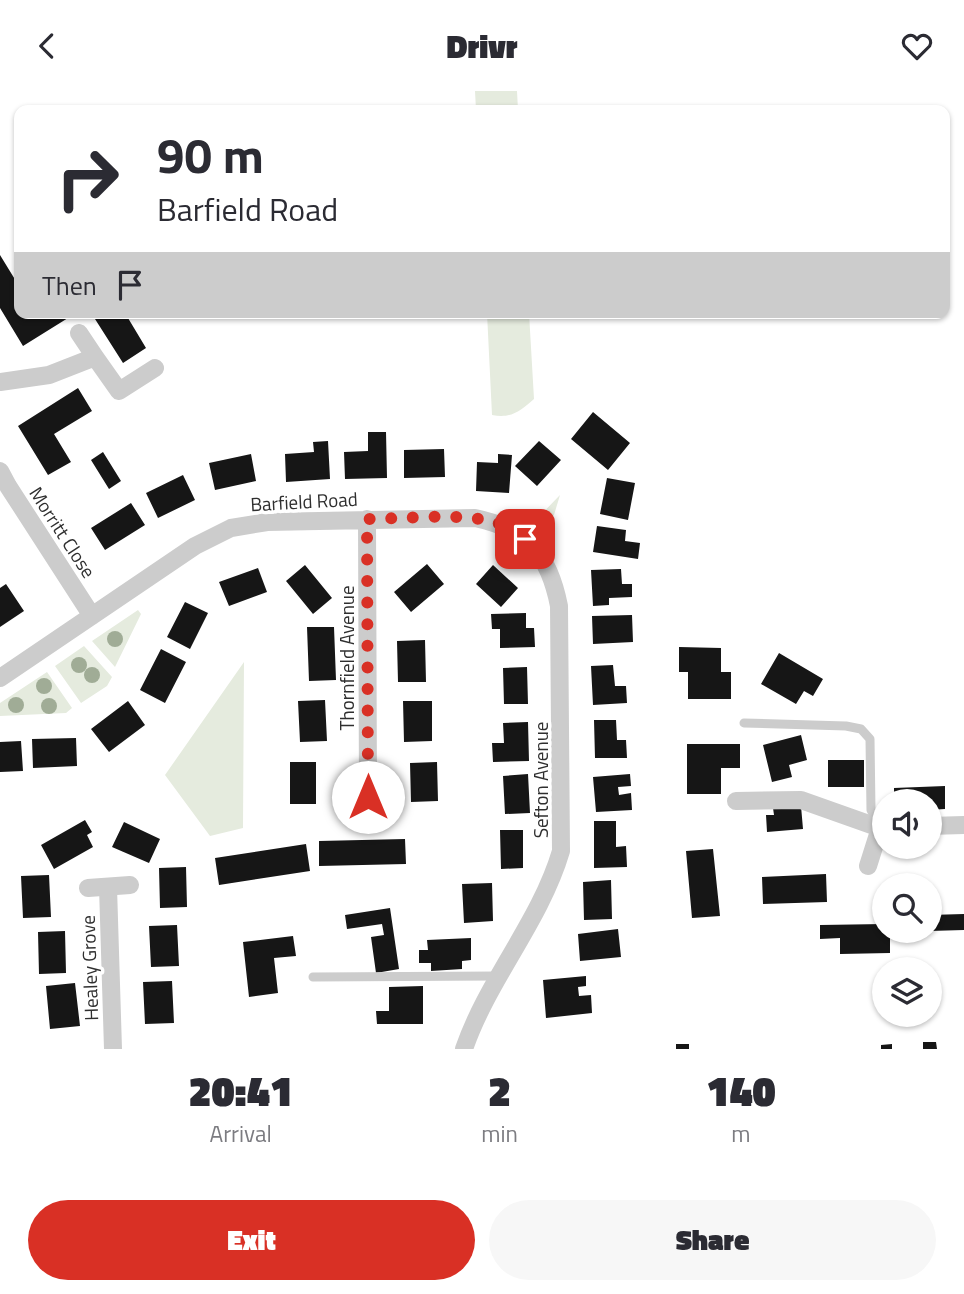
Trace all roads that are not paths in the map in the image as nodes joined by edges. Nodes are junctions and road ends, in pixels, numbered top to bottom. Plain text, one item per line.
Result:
1 (79, 333) dead end
2 (95, 357) junction
3 (155, 368) dead end
4 (0, 382) edge
5 (0, 471) edge
6 (367, 519) junction
7 (525, 539) joint
8 (92, 616) junction
9 (0, 678) edge
10 (744, 723) dead end
11 (348, 797) dead end
12 (368, 797) junction
13 (389, 797) dead end
14 (736, 801) dead end
15 (872, 810) edge
16 (872, 825) edge
17 (964, 825) edge
18 (942, 826) edge
19 (872, 855) edge
20 (868, 866) dead end
21 (130, 885) dead end
22 (108, 887) junction
23 (88, 888) dead end
24 (313, 977) dead end
25 (498, 977) junction
26 (113, 1049) edge
27 (464, 1049) edge

1 - 2 street
2 - 3 street
2 - 4 street
5 - 8 street, Morritt Close
6 - 7 street, Barfield Road
6 - 8 street, Barfield Road
6 - 12 street, Thornfield Avenue
7 - 25 street, Sefton Avenue
8 - 9 street, Barfield Road
10 - 15 lane
11 - 12 street
12 - 13 street
14 - 16 street
17 - 18 street
19 - 20 street
21 - 22 street, Healey Grove
22 - 23 street, Healey Grove
22 - 26 street, Healey Grove
24 - 25 lane
25 - 27 street, Sefton Avenue

